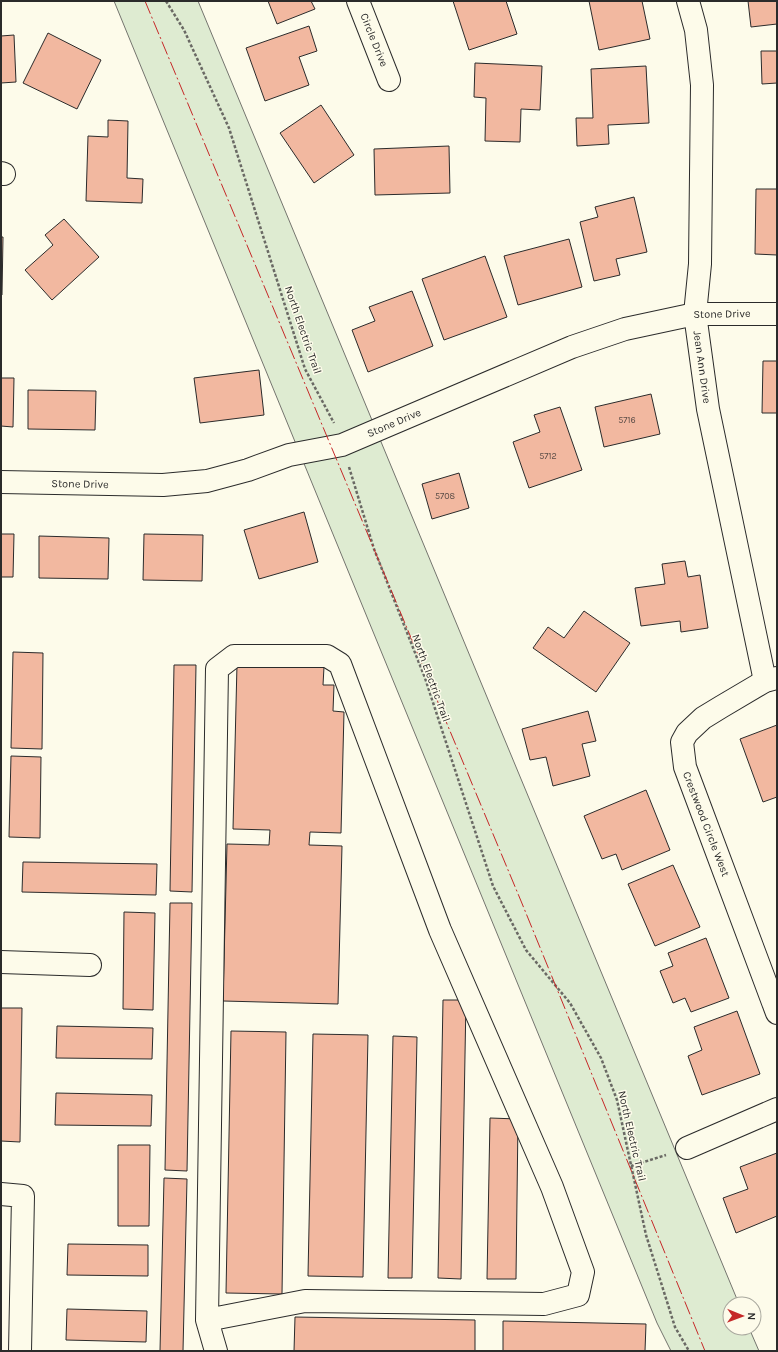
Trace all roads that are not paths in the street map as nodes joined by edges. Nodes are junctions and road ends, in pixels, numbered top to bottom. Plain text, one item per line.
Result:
1 (358, 1) edge
2 (688, 1) edge
3 (390, 80) dead end
4 (695, 314) junction
5 (777, 314) edge
6 (1, 482) edge
7 (771, 680) edge
8 (1, 962) edge
9 (90, 965) dead end
10 (777, 1013) edge
11 (777, 1109) edge
12 (687, 1148) road end
13 (1, 1194) edge
14 (207, 1320) junction
15 (20, 1351) edge
16 (216, 1351) edge

1 - 3 street, Circle Drive
2 - 4 street, Jean Ann Drive
4 - 5 street, Stone Drive
4 - 6 street, Stone Drive
4 - 7 street, Jean Ann Drive
7 - 10 street, Crestwood Circle West
8 - 9 street
11 - 12 street
13 - 15 street
14 - 14 street
14 - 16 street

